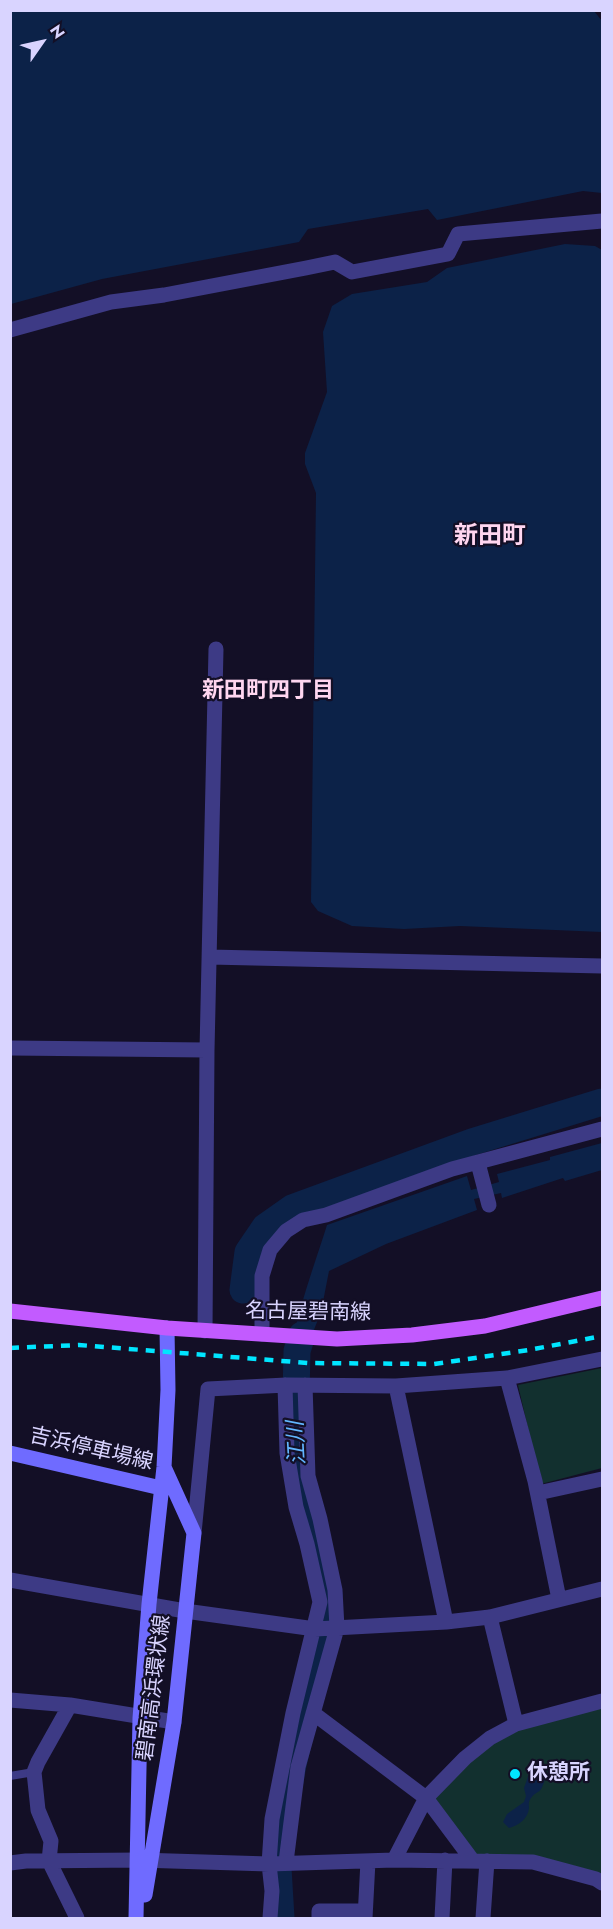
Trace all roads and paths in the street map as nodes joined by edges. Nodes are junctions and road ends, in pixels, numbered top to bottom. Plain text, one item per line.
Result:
1 (603, 221) edge
2 (10, 330) edge
3 (216, 649) dead end
4 (210, 957) junction
5 (603, 966) edge
6 (10, 1048) edge
7 (207, 1050) junction
8 (603, 1129) edge
9 (478, 1163) junction
10 (489, 1205) dead end
11 (603, 1298) edge
12 (10, 1311) edge
13 (167, 1328) junction
14 (205, 1331) junction
15 (263, 1334) junction
16 (603, 1359) edge
17 (507, 1378) junction
18 (285, 1385) junction
19 (304, 1385) junction
20 (396, 1386) junction
21 (10, 1453) edge
22 (164, 1467) junction
23 (603, 1479) edge
24 (161, 1488) junction
25 (538, 1493) junction
26 (194, 1533) junction
27 (10, 1580) edge
28 (603, 1589) edge
29 (559, 1599) junction
30 (149, 1604) junction
31 (185, 1611) junction
32 (490, 1617) junction
33 (446, 1622) junction
34 (314, 1628) junction
35 (336, 1628) junction
36 (10, 1700) edge
37 (603, 1701) edge
38 (70, 1705) junction
39 (313, 1713) junction
40 (140, 1718) junction
41 (174, 1722) junction
42 (516, 1724) junction
43 (34, 1773) junction
44 (10, 1776) edge
45 (426, 1798) junction
46 (394, 1860) junction
47 (445, 1860) junction
48 (49, 1861) junction
49 (145, 1861) junction
50 (368, 1861) junction
51 (480, 1861) junction
52 (10, 1863) edge
53 (278, 1863) junction
54 (603, 1883) edge
55 (365, 1915) edge
56 (77, 1918) edge
57 (136, 1918) edge
58 (141, 1918) edge
59 (270, 1918) edge
60 (319, 1918) edge
61 (442, 1918) edge
62 (483, 1918) edge

1 - 2 street
3 - 4 street
4 - 5 street
4 - 7 street
6 - 7 street
7 - 14 street
8 - 9 street
9 - 10 street
9 - 15 street
11 - 15 main road, 名古屋碧南線
12 - 13 main road, 名古屋碧南線
13 - 14 main road, 名古屋碧南線
13 - 22 main road, 碧南高浜環状線
14 - 15 main road, 名古屋碧南線
16 - 17 street
17 - 20 street
17 - 25 street
18 - 19 street
18 - 26 street
18 - 34 street
19 - 20 street
19 - 35 street
20 - 33 street
21 - 24 main road, 吉浜停車場線
22 - 24 main road, 碧南高浜環状線
22 - 26 main road, 碧南高浜環状線
23 - 25 street
24 - 30 main road, 碧南高浜環状線
25 - 29 street
26 - 31 main road, 碧南高浜環状線
27 - 30 street
28 - 29 street
29 - 32 street
30 - 31 street
30 - 40 main road, 碧南高浜環状線
31 - 34 street
31 - 41 main road, 碧南高浜環状線
32 - 33 street
32 - 42 street
33 - 35 street
34 - 35 street
34 - 53 street
35 - 39 street
36 - 38 street
37 - 42 street
38 - 40 street
38 - 43 street
39 - 45 street
39 - 53 street
40 - 41 street
40 - 49 main road, 碧南高浜環状線
41 - 49 main road, 碧南高浜環状線
42 - 45 street
43 - 44 lane
43 - 48 street
45 - 46 street
45 - 51 street
46 - 47 street
46 - 50 street
47 - 51 street
47 - 61 street
48 - 49 street
48 - 52 street
48 - 56 street
49 - 53 street
49 - 57 main road, 碧南高浜環状線
49 - 58 main road, 碧南高浜環状線
50 - 53 street
50 - 55 street
51 - 54 street
51 - 62 street
53 - 59 street
55 - 60 street

